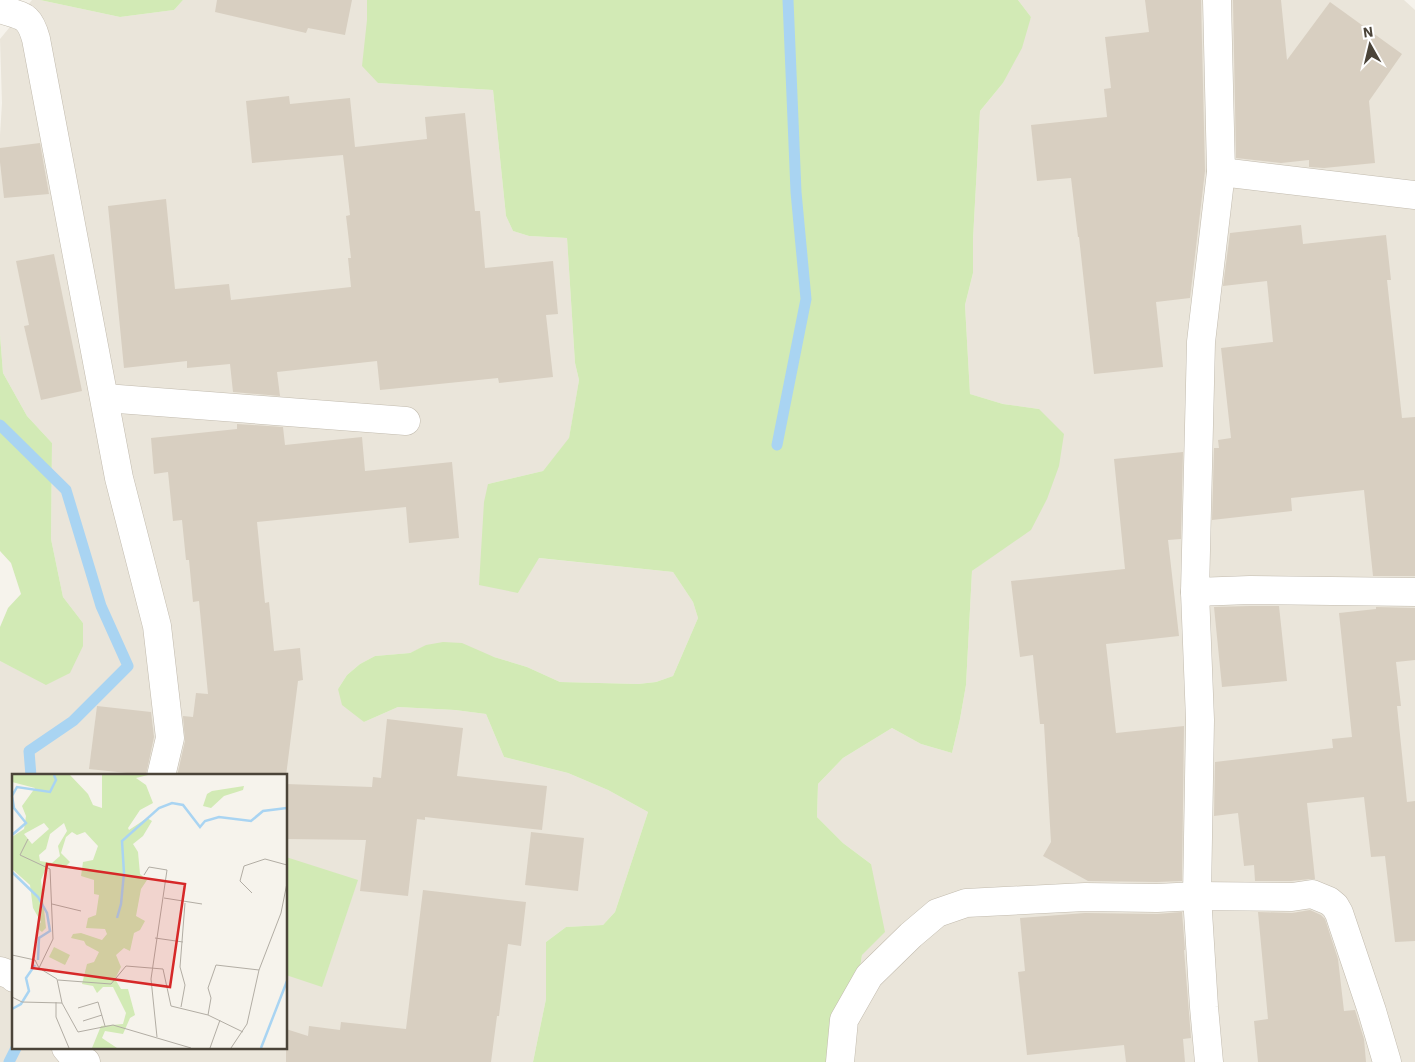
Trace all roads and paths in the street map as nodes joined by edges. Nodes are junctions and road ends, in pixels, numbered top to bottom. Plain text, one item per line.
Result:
1 (1217, 0) edge
2 (0, 9) edge
3 (1221, 172) junction
4 (1415, 195) edge
5 (105, 398) junction
6 (406, 421) dead end
7 (1195, 592) junction
8 (1415, 592) edge
9 (161, 774) edge
10 (1197, 896) junction
11 (840, 1062) edge
12 (1209, 1062) edge
13 (1387, 1062) edge

1 - 3 street
2 - 5 street
3 - 4 street
3 - 7 street
5 - 6 street
5 - 9 street
7 - 8 street
7 - 10 street
10 - 11 street
10 - 12 street
10 - 13 street

